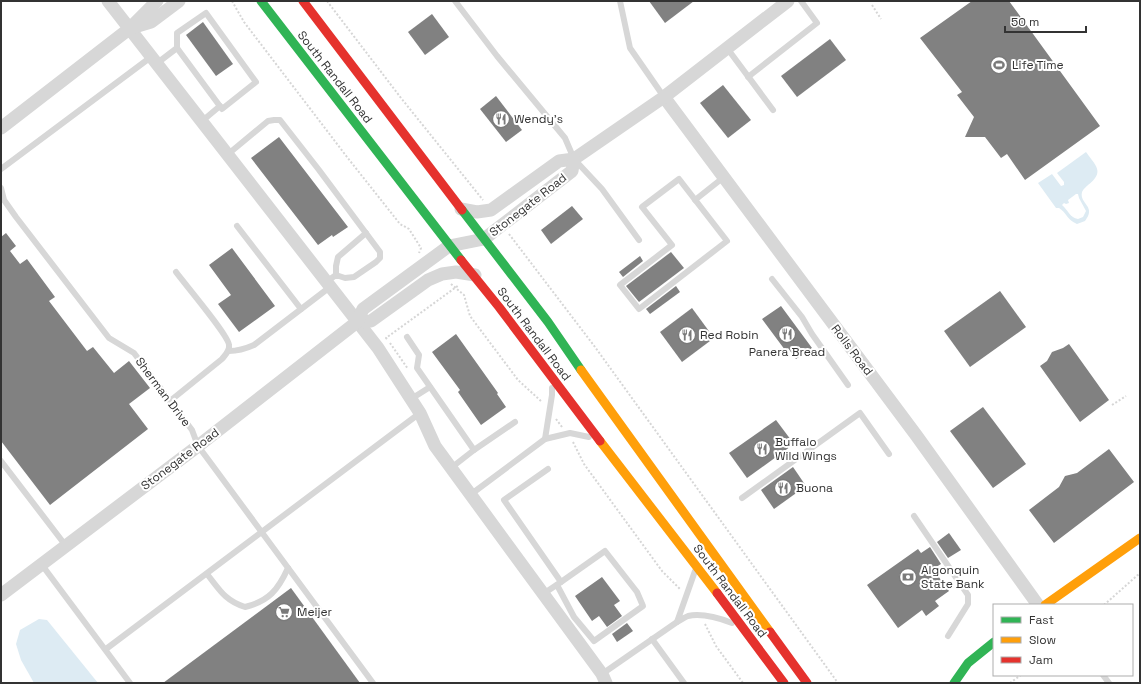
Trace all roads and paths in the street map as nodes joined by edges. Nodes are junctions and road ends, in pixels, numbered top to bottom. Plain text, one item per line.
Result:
1 (156, 1) edge
2 (179, 1) edge
3 (232, 1) edge
4 (261, 1) edge
5 (304, 1) edge
6 (327, 1) edge
7 (455, 1) edge
8 (620, 1) edge
9 (788, 1) edge
10 (801, 1) edge
11 (110, 2) edge
12 (872, 5) dead end
13 (881, 19) dead end
14 (129, 29) junction
15 (177, 48) junction
16 (727, 48) junction
17 (153, 60) junction
18 (748, 77) junction
19 (664, 97) junction
20 (220, 106) junction
21 (773, 110) dead end
22 (201, 122) junction
23 (1, 128) edge
24 (227, 155) junction
25 (574, 159) junction
26 (1, 169) edge
27 (724, 177) junction
28 (1, 188) edge
29 (695, 200) junction
30 (485, 202) dead end
31 (461, 208) junction
32 (237, 226) dead end
33 (366, 233) junction
34 (484, 239) junction
35 (639, 240) dead end
36 (449, 246) junction
37 (519, 247) dead end
38 (418, 255) dead end
39 (176, 272) dead end
40 (474, 275) junction
41 (772, 280) dead end
42 (331, 281) junction
43 (454, 288) dead end
44 (301, 309) junction
45 (357, 322) junction
46 (407, 337) dead end
47 (229, 351) junction
48 (551, 377) junction
49 (848, 385) dead end
50 (430, 387) junction
51 (1126, 396) dead end
52 (411, 399) junction
53 (170, 401) junction
54 (1112, 406) dead end
55 (548, 407) dead end
56 (420, 413) junction
57 (515, 422) dead end
58 (545, 439) junction
59 (599, 440) junction
60 (575, 444) dead end
61 (198, 446) junction
62 (474, 450) junction
63 (889, 454) dead end
64 (1, 461) edge
65 (451, 468) junction
66 (548, 469) dead end
67 (470, 495) junction
68 (742, 498) dead end
69 (914, 516) dead end
70 (261, 533) junction
71 (1140, 538) edge
72 (66, 546) junction
73 (42, 565) junction
74 (696, 566) junction
75 (288, 568) junction
76 (1140, 573) edge
77 (207, 574) junction
78 (559, 583) junction
79 (681, 590) dead end
80 (544, 594) junction
81 (1, 595) edge
82 (1037, 604) edge
83 (1046, 604) edge
84 (1105, 604) edge
85 (677, 622) junction
86 (742, 626) junction
87 (707, 627) dead end
88 (948, 636) dead end
89 (652, 639) junction
90 (993, 643) edge
91 (106, 649) junction
92 (1019, 676) edge
93 (604, 679) edge
94 (130, 683) edge
95 (373, 683) edge
96 (684, 683) edge
97 (743, 683) edge
98 (784, 683) edge
99 (807, 683) edge
100 (838, 683) edge
101 (954, 683) edge
102 (1010, 683) edge

1 - 14 street
2 - 14 street
3 - 38 path
4 - 36 main road, South Randall Road
5 - 31 main road, South Randall Road
6 - 30 path
7 - 25 lane
8 - 19 lane
9 - 16 street, Stonegate Road
10 - 18 lane
11 - 14 street
12 - 13 path
14 - 17 street
14 - 23 street
15 - 17 lane
15 - 20 lane
15 - 20 lane
16 - 18 lane
16 - 19 street, Stonegate Road
17 - 22 street
17 - 26 lane
18 - 21 lane
19 - 25 street, Stonegate Road
19 - 27 street, Rolls Road
20 - 22 lane
22 - 24 street
24 - 33 lane
24 - 42 street
25 - 31 street, Stonegate Road
25 - 34 street, Stonegate Road
25 - 35 lane
27 - 29 lane
27 - 82 street, Rolls Road
28 - 53 lane, Sherman Drive
29 - 29 lane
31 - 34 main road, South Randall Road
32 - 44 lane
33 - 42 lane
33 - 42 lane
34 - 36 street, Stonegate Road
34 - 99 main road, South Randall Road
36 - 40 main road, South Randall Road
36 - 45 street, Stonegate Road
37 - 100 path
39 - 47 lane
40 - 45 street, Stonegate Road
40 - 48 main road, South Randall Road
41 - 49 lane
42 - 44 lane
42 - 45 street
43 - 55 path
44 - 47 lane
45 - 52 street
45 - 61 street, Stonegate Road
46 - 50 lane
47 - 53 lane
48 - 58 lane
48 - 59 main road, South Randall Road
50 - 52 lane
50 - 62 lane
51 - 54 path
52 - 56 street
53 - 61 lane, Sherman Drive
56 - 65 street
56 - 70 lane
57 - 62 lane
58 - 59 lane
58 - 67 lane
59 - 74 main road, South Randall Road
60 - 79 path
61 - 70 lane, Sherman Drive
61 - 72 street, Stonegate Road
62 - 65 lane
63 - 68 lane
64 - 72 lane
65 - 67 street
66 - 78 lane
67 - 80 street
69 - 88 lane
70 - 75 lane, Sherman Drive
70 - 77 lane
71 - 83 main road
72 - 73 street, Stonegate Road
73 - 81 street, Stonegate Road
73 - 91 lane
74 - 85 lane
74 - 86 main road, South Randall Road
75 - 77 lane
75 - 95 lane, Sherman Drive
76 - 84 path
77 - 91 lane
78 - 78 lane
78 - 80 lane
80 - 93 street
85 - 86 lane
85 - 89 lane
86 - 98 main road, South Randall Road
87 - 97 path
89 - 93 lane
89 - 96 lane
90 - 101 main road
91 - 94 lane
92 - 102 path

